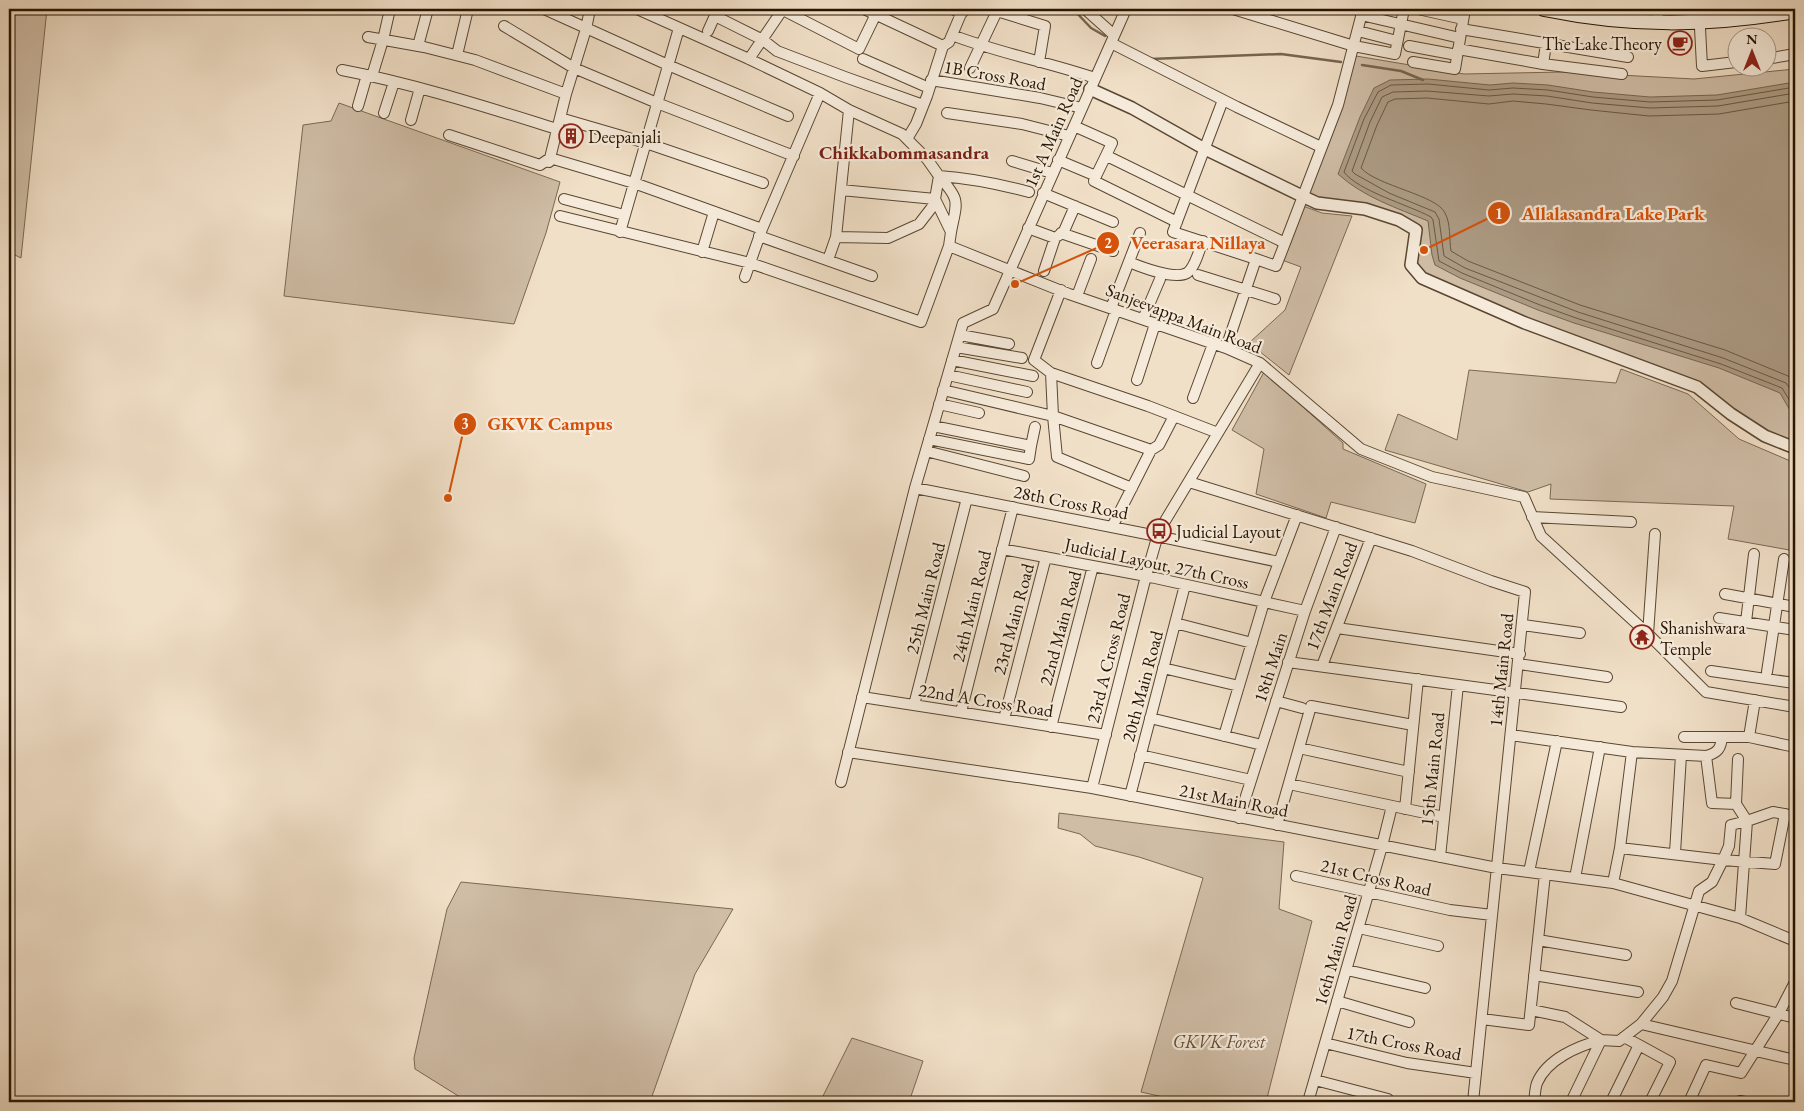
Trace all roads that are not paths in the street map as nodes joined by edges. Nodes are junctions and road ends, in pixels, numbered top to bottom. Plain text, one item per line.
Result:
1 (390, 9) edge
2 (428, 9) edge
3 (468, 9) edge
4 (544, 9) edge
5 (590, 9) edge
6 (636, 9) edge
7 (782, 9) edge
8 (864, 9) edge
9 (1086, 9) edge
10 (1126, 9) edge
11 (1233, 9) edge
12 (1404, 9) edge
13 (1418, 9) edge
14 (1544, 9) edge
15 (1658, 9) edge
16 (1699, 9) edge
17 (959, 10) edge
18 (998, 10) edge
19 (1795, 11) edge
20 (717, 12) edge
21 (1362, 12) edge
22 (876, 14) junction
23 (1600, 14) edge
24 (1639, 16) edge
25 (1657, 23) junction
26 (1700, 23) junction
27 (1401, 24) junction
28 (1462, 24) edge
29 (504, 26) dead end
30 (679, 28) junction
31 (586, 29) junction
32 (1358, 31) junction
33 (708, 32) dead end
34 (952, 35) junction
35 (368, 38) dead end
36 (1112, 39) junction
37 (384, 40) junction
38 (763, 40) junction
39 (1397, 41) junction
40 (981, 44) junction
41 (1546, 44) junction
42 (418, 46) junction
43 (944, 46) junction
44 (1354, 46) junction
45 (1409, 46) dead end
46 (1458, 52) junction
47 (1795, 54) edge
48 (457, 55) junction
49 (1628, 57) dead end
50 (1776, 57) edge
51 (749, 59) junction
52 (863, 59) dead end
53 (1039, 62) junction
54 (1413, 62) dead end
55 (1726, 63) edge
56 (1543, 64) junction
57 (668, 65) junction
58 (574, 68) junction
59 (970, 68) dead end
60 (342, 70) dead end
61 (1622, 74) dead end
62 (370, 76) junction
63 (1095, 78) junction
64 (394, 82) junction
65 (930, 84) junction
66 (420, 88) junction
67 (1090, 89) junction
68 (820, 93) junction
69 (566, 94) junction
70 (1223, 100) junction
71 (657, 103) junction
72 (923, 105) junction
73 (358, 106) dead end
74 (1082, 108) junction
75 (849, 110) junction
76 (384, 113) dead end
77 (947, 113) dead end
78 (788, 116) dead end
79 (560, 118) junction
80 (411, 120) dead end
81 (1074, 126) junction
82 (557, 129) junction
83 (448, 135) dead end
84 (1069, 136) junction
85 (907, 139) junction
86 (646, 143) junction
87 (1320, 147) junction
88 (1204, 148) junction
89 (794, 156) junction
90 (1107, 156) junction
91 (1058, 160) junction
92 (1012, 161) dead end
93 (549, 163) junction
94 (1052, 173) junction
95 (939, 176) junction
96 (1096, 176) junction
97 (634, 183) junction
98 (763, 183) dead end
99 (842, 190) junction
100 (1029, 192) dead end
101 (1043, 193) junction
102 (1186, 195) junction
103 (1302, 196) junction
104 (564, 199) dead end
105 (935, 201) junction
106 (1075, 206) junction
107 (714, 212) junction
108 (624, 215) junction
109 (560, 216) dead end
110 (1114, 222) dead end
111 (1177, 222) junction
112 (1028, 228) junction
113 (620, 232) junction
114 (951, 232) junction
115 (760, 233) junction
116 (1140, 233) dead end
117 (1058, 236) junction
118 (836, 237) junction
119 (1203, 241) junction
120 (1284, 243) junction
121 (949, 246) junction
122 (1113, 251) dead end
123 (702, 252) junction
124 (1091, 259) dead end
125 (1256, 259) junction
126 (828, 260) junction
127 (1129, 262) junction
128 (750, 263) junction
129 (1010, 269) junction
130 (1044, 271) dead end
131 (1198, 274) dead end
132 (872, 276) dead end
133 (745, 277) dead end
134 (1160, 279) dead end
135 (1061, 290) junction
136 (1246, 291) junction
137 (1077, 296) junction
138 (1275, 299) dead end
139 (1113, 309) junction
140 (1143, 319) junction
141 (1155, 324) junction
142 (960, 335) junction
143 (1008, 344) dead end
144 (1213, 344) junction
145 (956, 347) junction
146 (1226, 348) junction
147 (1022, 358) dead end
148 (952, 360) junction
149 (1097, 363) dead end
150 (1260, 363) junction
151 (1052, 373) junction
152 (948, 375) junction
153 (1033, 376) dead end
154 (1137, 380) dead end
155 (944, 390) junction
156 (1027, 392) dead end
157 (1193, 398) dead end
158 (939, 404) junction
159 (979, 413) dead end
160 (1053, 416) junction
161 (1174, 416) junction
162 (933, 426) junction
163 (1035, 427) dead end
164 (1218, 433) junction
165 (929, 439) junction
166 (1031, 446) junction
167 (1795, 448) edge
168 (1151, 450) junction
169 (926, 451) junction
170 (1024, 476) dead end
171 (1189, 482) junction
172 (915, 488) junction
173 (1132, 488) junction
174 (967, 498) junction
175 (1013, 507) junction
176 (1297, 515) junction
177 (1532, 517) junction
178 (1631, 522) dead end
179 (1112, 527) junction
180 (1336, 527) junction
181 (1655, 534) dead end
182 (1157, 536) junction
183 (1371, 538) junction
184 (1002, 548) junction
185 (1754, 554) dead end
186 (1046, 557) junction
187 (1784, 559) dead end
188 (1278, 562) junction
189 (1093, 566) junction
190 (1146, 576) junction
191 (1185, 584) junction
192 (1725, 594) dead end
193 (1749, 599) junction
194 (1264, 602) junction
195 (1776, 604) junction
196 (1795, 607) edge
197 (1305, 611) junction
198 (1719, 618) dead end
199 (1746, 622) junction
200 (1175, 623) junction
201 (1523, 624) junction
202 (1772, 626) junction
203 (1337, 628) junction
204 (1795, 630) edge
205 (1580, 633) dead end
206 (1648, 634) junction
207 (1252, 643) junction
208 (1519, 659) junction
209 (1288, 662) junction
210 (1322, 666) junction
211 (1163, 668) junction
212 (1711, 671) dead end
213 (1767, 672) dead end
214 (1607, 677) dead end
215 (1418, 679) junction
216 (1795, 679) edge
217 (1458, 684) junction
218 (1239, 686) junction
219 (1516, 692) junction
220 (862, 697) junction
221 (1755, 700) junction
222 (1276, 701) junction
223 (914, 705) junction
224 (1307, 707) junction
225 (1621, 707) dead end
226 (1795, 707) edge
227 (962, 712) junction
228 (1150, 718) junction
229 (1004, 719) junction
230 (1413, 725) junction
231 (1051, 726) junction
232 (1106, 735) junction
233 (1511, 735) junction
234 (1224, 736) junction
235 (1684, 737) dead end
236 (1722, 737) junction
237 (1749, 737) junction
238 (1557, 741) junction
239 (1262, 745) junction
240 (1600, 747) junction
241 (1795, 747) edge
242 (1299, 748) junction
243 (848, 752) junction
244 (1632, 752) junction
245 (1140, 755) junction
246 (1681, 755) junction
247 (1706, 756) junction
248 (1738, 759) dead end
249 (1409, 772) junction
250 (1251, 780) junction
251 (841, 782) dead end
252 (1289, 784) junction
253 (1092, 788) junction
254 (1130, 796) junction
255 (1736, 804) junction
256 (1392, 806) junction
257 (1405, 809) junction
258 (1790, 815) edge
259 (1444, 817) junction
260 (1239, 818) junction
261 (1747, 820) junction
262 (1277, 825) junction
263 (1382, 846) junction
264 (1620, 848) junction
265 (1674, 853) junction
266 (1440, 857) junction
267 (1723, 860) junction
268 (1745, 861) junction
269 (1497, 868) junction
270 (1529, 872) junction
271 (1545, 874) junction
272 (1296, 876) dead end
273 (1575, 878) junction
274 (1613, 883) junction
275 (1369, 892) junction
276 (1694, 905) junction
277 (1492, 916) junction
278 (1740, 918) junction
279 (1359, 928) junction
280 (1538, 940) junction
281 (1795, 941) edge
282 (1438, 946) dead end
283 (1626, 955) dead end
284 (1346, 970) junction
285 (1534, 974) junction
286 (1795, 982) edge
287 (1425, 988) dead end
288 (1638, 992) dead end
289 (1337, 1001) junction
290 (1736, 1003) dead end
291 (1531, 1010) junction
292 (1779, 1013) junction
293 (1795, 1018) edge
294 (1482, 1019) junction
295 (1409, 1022) dead end
296 (1641, 1024) junction
297 (1624, 1037) junction
298 (1601, 1040) junction
299 (1325, 1043) junction
300 (1640, 1045) junction
301 (1754, 1051) junction
302 (1795, 1060) edge
303 (1476, 1073) junction
304 (1315, 1080) junction
305 (1388, 1099) dead end
306 (1308, 1102) edge
307 (1473, 1102) edge
308 (1534, 1102) edge
309 (1571, 1102) edge
310 (1611, 1102) edge
311 (1650, 1102) edge
312 (1689, 1102) edge

1 - 37 street
2 - 42 street
3 - 48 street
4 - 31 street
5 - 31 street
6 - 30 street
7 - 22 street
7 - 38 street
8 - 22 street
9 - 36 street
10 - 36 street, 1st A Main Road
11 - 44 street
12 - 27 street
13 - 28 street
14 - 23 main road
15 - 25 street
16 - 26 street
17 - 34 street
18 - 40 street
18 - 53 street
19 - 26 main road
20 - 33 street
20 - 38 street
21 - 27 street
21 - 32 street
22 - 43 street
23 - 24 main road
24 - 25 main road
25 - 26 main road
26 - 55 street
27 - 28 street
27 - 39 street
28 - 41 street
28 - 46 street
29 - 58 street
30 - 51 street
30 - 57 street
31 - 57 street
31 - 58 street
32 - 39 street
32 - 44 street
34 - 40 street
34 - 43 street
35 - 37 street
36 - 63 street, 1st A Main Road
36 - 70 street
37 - 42 street
37 - 62 street
38 - 51 street
38 - 72 street
39 - 44 street
40 - 53 street
40 - 59 street
41 - 49 street
41 - 56 street
42 - 48 street
43 - 65 street
44 - 87 street
45 - 46 street
46 - 54 street
46 - 56 street
47 - 50 street
48 - 69 street
51 - 68 street
52 - 65 street, 1B Cross Road
53 - 63 street
56 - 61 street
57 - 71 street
57 - 78 street
58 - 69 street
58 - 71 street
60 - 62 street
62 - 64 street
62 - 73 street
63 - 67 street, 1st A Main Road
64 - 66 street
64 - 76 street
65 - 72 street
65 - 74 street, 1B Cross Road
66 - 80 street
66 - 82 street
67 - 74 street, 1st A Main Road
67 - 88 street
68 - 75 street
68 - 89 street
69 - 79 street
70 - 87 street
70 - 88 street
71 - 86 street
71 - 89 street
72 - 85 street
74 - 81 street, 1st A Main Road
75 - 85 street
75 - 99 street
77 - 84 street
79 - 82 street
79 - 86 street
81 - 84 street, 1st A Main Road
81 - 90 street
82 - 93 street
83 - 93 street
84 - 91 street, 1st A Main Road
85 - 95 street
86 - 97 street
86 - 98 street
87 - 103 street
88 - 102 street
88 - 103 street
89 - 115 street
90 - 96 street
90 - 102 street
91 - 94 street, 1st A Main Road
91 - 96 street
92 - 94 street
93 - 97 street
94 - 101 street, 1st A Main Road
95 - 100 street
95 - 105 street
95 - 114 street
96 - 111 street
97 - 107 street
97 - 108 street
99 - 105 street
99 - 118 street
101 - 106 street
101 - 112 street, 1st A Main Road
102 - 111 street
102 - 120 street
103 - 120 street
103 - 167 street
104 - 108 street
105 - 114 street
105 - 118 street
106 - 110 street
106 - 117 street
107 - 115 street
107 - 123 street
108 - 113 street
109 - 113 street
111 - 119 street
112 - 117 street
112 - 129 street, 1st A Main Road
113 - 123 street
114 - 121 street
115 - 126 street
115 - 128 street
116 - 127 street
117 - 122 street
117 - 130 street
118 - 126 street
119 - 125 street
119 - 127 street
120 - 125 street
121 - 128 street
121 - 129 street, Sanjeevappa Main Road
123 - 128 street
124 - 137 street
125 - 136 street
126 - 132 street
127 - 139 street
128 - 133 street
129 - 135 street, Sanjeevappa Main Road
129 - 142 street, 1st A Main Road
131 - 136 street
134 - 140 street
135 - 137 street, Sanjeevappa Main Road
135 - 151 street
136 - 138 street
136 - 146 street
137 - 139 street, Sanjeevappa Main Road
139 - 140 street, Sanjeevappa Main Road
139 - 149 street
140 - 141 street, Sanjeevappa Main Road
141 - 144 street, Sanjeevappa Main Road
141 - 154 street
142 - 143 street
142 - 145 street
144 - 146 street, Sanjeevappa Main Road
144 - 157 street
145 - 147 street
145 - 148 street
146 - 150 street, Sanjeevappa Main Road
148 - 152 street
148 - 153 street
150 - 164 street, 23rd A Cross Road
150 - 177 street, Sanjeevappa Main Road
151 - 160 street
151 - 161 street
152 - 155 street
152 - 156 street
155 - 158 street
155 - 160 street
158 - 159 street
158 - 162 street
160 - 168 street
160 - 173 street
161 - 164 street
161 - 168 street
162 - 165 street
162 - 166 street
163 - 166 street
164 - 171 street, 23rd A Cross Road
165 - 166 street
165 - 169 street
168 - 173 street
169 - 170 street
169 - 172 street
171 - 176 street, 14th Main Road
171 - 182 street, 23rd A Cross Road
172 - 174 street, 28th Cross Road
172 - 220 street
173 - 179 street
174 - 175 street, 28th Cross Road
174 - 223 street, 25th Main Road
175 - 179 street, 28th Cross Road
175 - 184 street, 24th Main Road
176 - 180 street, 14th Main Road
176 - 188 street
177 - 178 street
177 - 206 street, Sanjeevappa Main Road
179 - 182 street, 28th Cross Road
180 - 183 street, 14th Main Road
180 - 197 street, 18th Main
181 - 206 street
182 - 188 street, 28th Cross Road
182 - 190 street, 23rd A Cross Road
183 - 201 street, 14th Main Road
183 - 203 street, 17th Main Road
184 - 186 street, Judicial Layout, 27th Cross
184 - 227 street, 24th Main Road
185 - 193 street
186 - 189 street, Judicial Layout, 27th Cross
186 - 229 street, 23rd Main Road
187 - 195 street
188 - 194 street
189 - 190 street, Judicial Layout, 27th Cross
189 - 231 street, 22nd Main Road
190 - 191 street, Judicial Layout, 27th Cross
190 - 232 street, 23rd A Cross Road
191 - 194 street, Judicial Layout, 27th Cross
191 - 200 street, 20th Main Road
192 - 193 street
193 - 195 street
193 - 199 street
194 - 197 street, Judicial Layout, 27th Cross
194 - 207 street
195 - 196 street
195 - 202 street
197 - 209 street, 18th Main
198 - 199 street
199 - 202 street
200 - 207 street
200 - 211 street, 20th Main Road
201 - 205 street
201 - 208 street, 14th Main Road
202 - 204 street
202 - 213 street
203 - 208 street
203 - 210 street, 17th Main Road
206 - 221 street, Sanjeevappa Main Road
207 - 218 street
208 - 214 street
208 - 219 street, 14th Main Road
209 - 210 street
209 - 222 street, 18th Main
210 - 215 street
211 - 218 street
211 - 228 street, 20th Main Road
212 - 216 street
215 - 217 street
215 - 230 street
217 - 219 street
217 - 259 street, 15th Main Road
218 - 234 street
219 - 225 street
219 - 233 street, 14th Main Road
220 - 223 street, 22nd A Cross Road
220 - 243 street
221 - 226 street, Sanjeevappa Main Road
221 - 237 street
222 - 224 street
222 - 239 street, 18th Main
223 - 227 street, 22nd A Cross Road
224 - 230 street
224 - 242 street
227 - 229 street, 22nd A Cross Road
228 - 234 street
228 - 245 street, 20th Main Road
229 - 231 street, 22nd A Cross Road
230 - 249 street
231 - 232 street, 22nd A Cross Road
232 - 253 street, 23rd A Cross Road
233 - 238 street
233 - 269 street, 14th Main Road
234 - 239 street
235 - 236 street
236 - 237 street
236 - 247 street
237 - 241 street
238 - 240 street
238 - 270 street
239 - 250 street, 18th Main
240 - 244 street
240 - 273 street
242 - 249 street
242 - 252 street
243 - 251 street
243 - 253 street, 21st Main Road
244 - 246 street
244 - 264 street
245 - 250 street
245 - 254 street, 20th Main Road
246 - 247 street
246 - 265 street
247 - 255 street
248 - 255 street
249 - 257 street
250 - 260 street, 18th Main
252 - 256 street
252 - 262 street
253 - 254 street, 21st Main Road
254 - 260 street, 21st Main Road
255 - 261 street
256 - 257 street
256 - 263 street, 16th Main Road
257 - 259 street
258 - 261 street
258 - 268 street
259 - 266 street, 15th Main Road
260 - 262 street, 21st Main Road
261 - 267 street
261 - 268 street
262 - 263 street, 21st Main Road
263 - 266 street, 21st Main Road
263 - 275 street, 16th Main Road
264 - 265 street
264 - 274 street
265 - 267 street
266 - 269 street, 21st Main Road
267 - 268 street
267 - 276 street
268 - 278 street
269 - 270 street, 21st Main Road
269 - 277 street, 14th Main Road
270 - 271 street, 21st Main Road
271 - 273 street, 21st Main Road
271 - 280 street
272 - 275 street, 21st Cross Road
273 - 274 street, 21st Main Road
274 - 276 street, 21st Main Road
275 - 277 street, 21st Cross Road
275 - 279 street, 16th Main Road
276 - 278 street, 21st Main Road
276 - 296 street
277 - 294 street, 14th Main Road
278 - 281 street, 21st Main Road
279 - 282 street
279 - 284 street, 16th Main Road
280 - 283 street
280 - 285 street
284 - 287 street
284 - 289 street, 16th Main Road
285 - 288 street
285 - 291 street
286 - 292 street
289 - 295 street
289 - 299 street, 16th Main Road
290 - 292 street
291 - 294 street
291 - 298 street
292 - 293 street
292 - 301 street
294 - 303 street, 14th Main Road
296 - 297 street
296 - 301 street
297 - 298 street
297 - 300 street
298 - 308 street
298 - 309 street
299 - 303 street, 17th Cross Road
299 - 304 street, 16th Main Road
300 - 310 street
300 - 311 street
301 - 302 street
301 - 312 street
303 - 307 street, 14th Main Road
304 - 305 street
304 - 306 street, 16th Main Road

